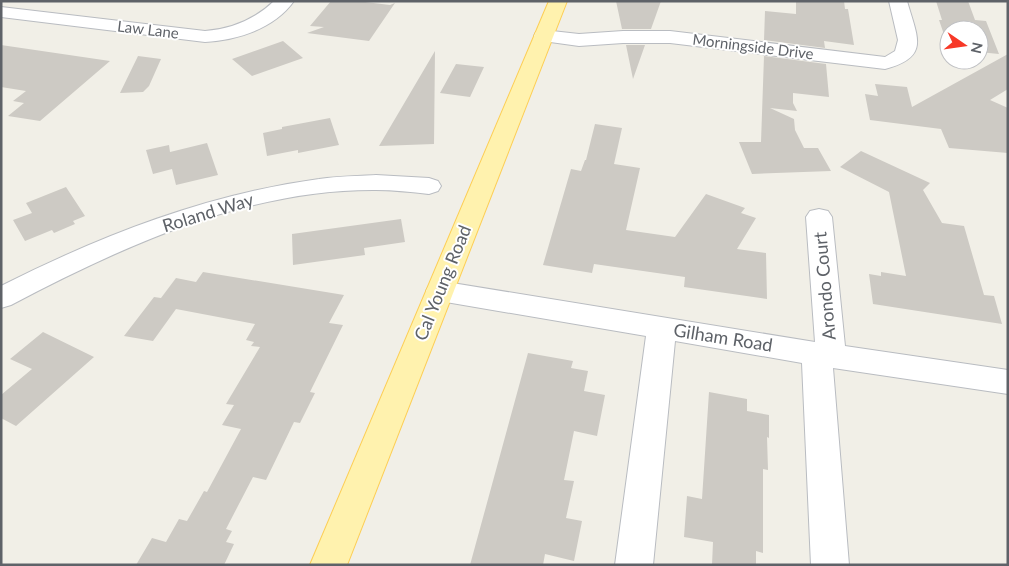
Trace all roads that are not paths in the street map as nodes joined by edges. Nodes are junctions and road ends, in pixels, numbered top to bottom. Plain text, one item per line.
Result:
1 (285, 1) edge
2 (558, 1) edge
3 (898, 1) edge
4 (1, 12) edge
5 (543, 36) junction
6 (429, 186) dead end
7 (819, 217) dead end
8 (440, 291) junction
9 (1, 298) edge
10 (662, 328) junction
11 (824, 354) junction
12 (1008, 382) edge
13 (328, 565) edge
14 (634, 565) edge
15 (830, 565) edge

1 - 4 street, Law Lane
2 - 5 main road, Cal Young Road
3 - 5 street, Morningside Drive
5 - 8 main road, Cal Young Road
6 - 9 street, Roland Way
7 - 11 street, Arondo Court
8 - 10 street, Gilham Road
8 - 13 main road, Cal Young Road
10 - 11 street, Gilham Road
10 - 14 street
11 - 12 street, Gilham Road
11 - 15 street, Arondo Court

